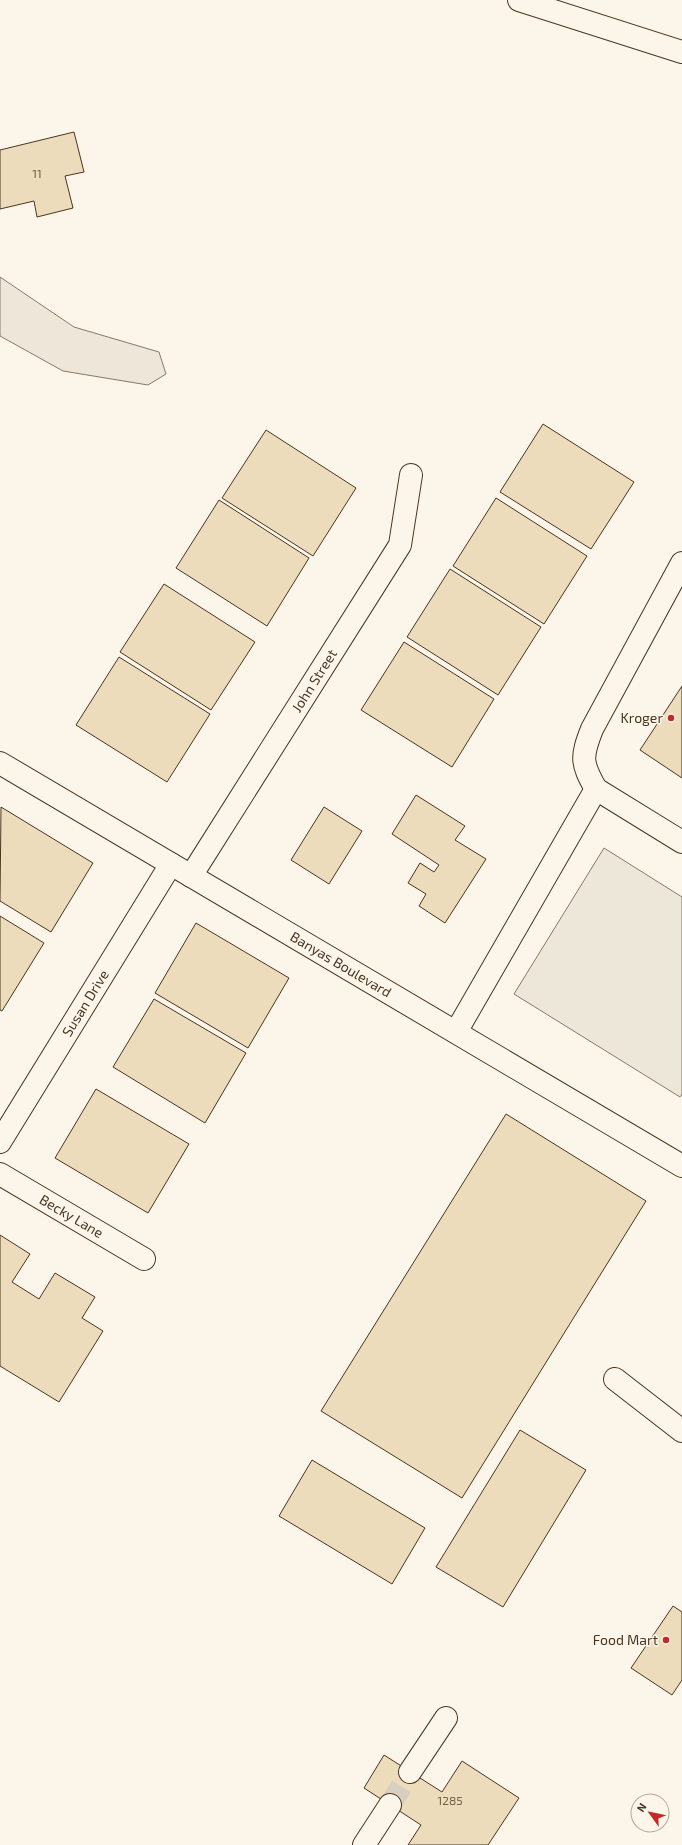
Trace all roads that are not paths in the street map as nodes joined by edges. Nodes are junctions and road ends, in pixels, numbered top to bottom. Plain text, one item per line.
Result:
1 (519, 0) edge
2 (682, 52) edge
3 (411, 475) dead end
4 (682, 563) edge
5 (0, 763) edge
6 (596, 789) junction
7 (682, 842) edge
8 (172, 864) junction
9 (191, 876) junction
10 (456, 1032) junction
11 (0, 1142) edge
12 (679, 1158) edge
13 (0, 1174) edge
14 (144, 1259) dead end
15 (615, 1379) dead end
16 (682, 1431) edge
17 (446, 1718) dead end
18 (410, 1772) tunnel mouth
19 (390, 1805) tunnel mouth
20 (364, 1845) edge

1 - 2 street
3 - 9 street, John Street
4 - 6 street
5 - 8 street, Banyas Boulevard
6 - 7 street
6 - 10 street
8 - 9 street, Banyas Boulevard
8 - 11 street, Susan Drive
9 - 10 street, Banyas Boulevard
10 - 12 street, Banyas Boulevard
13 - 14 street, Becky Lane
15 - 16 street
17 - 18 street
19 - 20 street

